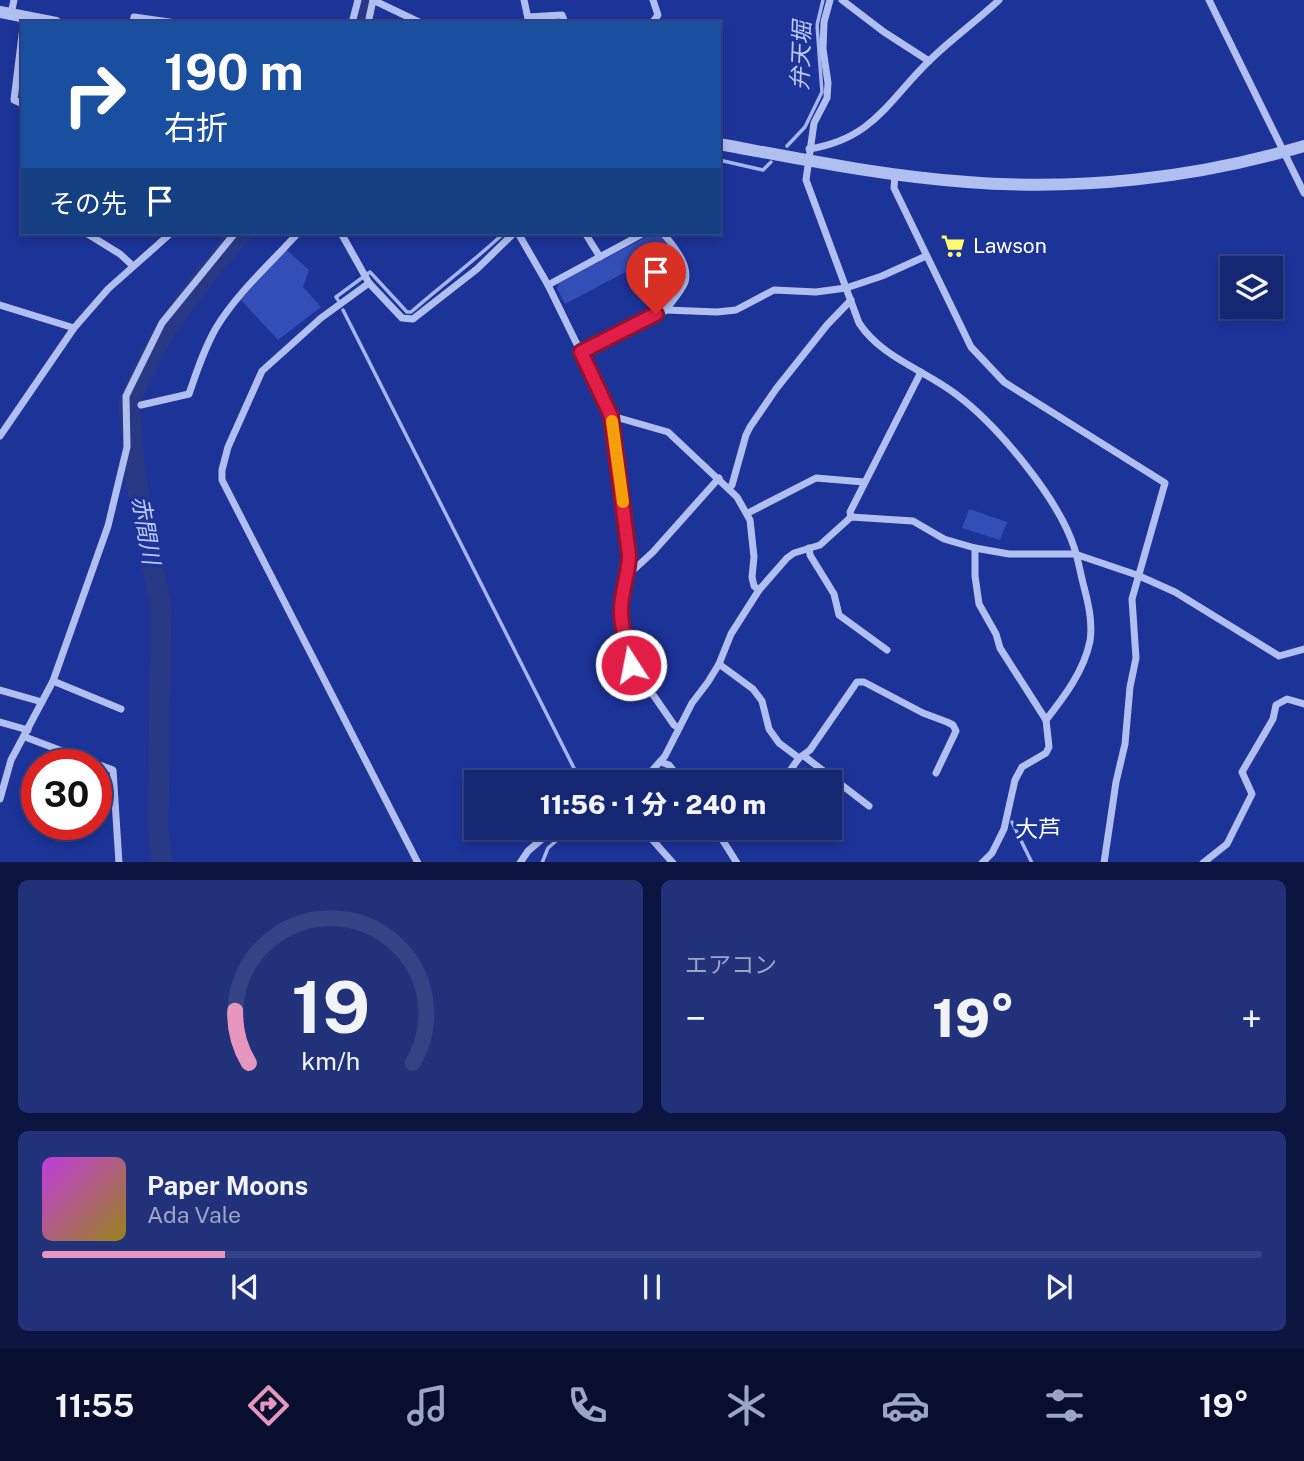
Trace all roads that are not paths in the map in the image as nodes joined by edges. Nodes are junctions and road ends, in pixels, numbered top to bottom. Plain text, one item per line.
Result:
1 (13, 0) edge
2 (358, 0) edge
3 (373, 0) edge
4 (524, 0) edge
5 (653, 0) edge
6 (830, 0) edge
7 (842, 0) edge
8 (999, 0) edge
9 (1209, 0) edge
10 (16, 18) edge
11 (528, 20) edge
12 (41, 21) edge
13 (133, 21) edge
14 (162, 21) edge
15 (353, 21) edge
16 (368, 21) edge
17 (417, 21) edge
18 (564, 21) edge
19 (654, 21) edge
20 (929, 61) junction
21 (21, 103) edge
22 (721, 144) edge
23 (1304, 146) edge
24 (1284, 152) junction
25 (808, 155) junction
26 (895, 174) junction
27 (1304, 193) edge
28 (89, 235) edge
29 (169, 235) edge
30 (233, 235) edge
31 (296, 235) edge
32 (342, 235) edge
33 (514, 235) edge
34 (517, 235) edge
35 (585, 235) edge
36 (641, 235) edge
37 (665, 235) edge
38 (926, 256) junction
39 (600, 257) junction
40 (133, 266) junction
41 (366, 278) junction
42 (548, 285) junction
43 (846, 288) junction
44 (850, 300) junction
45 (0, 305) edge
46 (666, 310) junction
47 (74, 328) junction
48 (581, 352) junction
49 (921, 372) junction
50 (141, 405) dead end
51 (611, 416) junction
52 (0, 436) edge
53 (719, 478) junction
54 (864, 482) junction
55 (729, 488) junction
56 (748, 513) junction
57 (851, 517) junction
58 (809, 548) junction
59 (975, 548) junction
60 (1075, 554) junction
61 (629, 574) junction
62 (1137, 575) junction
63 (759, 590) junction
64 (1304, 649) edge
65 (887, 650) dead end
66 (719, 664) junction
67 (53, 681) junction
68 (0, 690) edge
69 (42, 702) junction
70 (1304, 704) edge
71 (121, 709) dead end
72 (1045, 720) junction
73 (0, 722) edge
74 (679, 728) junction
75 (26, 733) junction
76 (802, 757) junction
77 (661, 762) junction
78 (653, 770) edge
79 (672, 770) edge
80 (792, 770) edge
81 (936, 774) dead end
82 (0, 799) edge
83 (869, 806) dead end
84 (541, 840) edge
85 (653, 840) edge
86 (723, 840) edge
87 (119, 862) edge
88 (417, 862) edge
89 (521, 862) edge
90 (672, 862) edge
91 (736, 862) edge
92 (983, 862) edge
93 (1104, 862) edge
94 (1204, 862) edge

1 - 10 street
2 - 15 street
3 - 16 street
3 - 17 street
4 - 11 street
5 - 19 street
6 - 25 street
7 - 20 street
8 - 20 street
9 - 24 street
10 - 12 street
10 - 21 street
11 - 18 street
13 - 14 street
20 - 25 street
22 - 25 street
23 - 24 street
24 - 26 street
24 - 27 street
25 - 26 street
25 - 43 street
26 - 38 street
28 - 40 street
29 - 40 street
30 - 67 street
31 - 50 street
32 - 41 street
33 - 41 street
34 - 42 street
35 - 39 street
36 - 39 street
37 - 46 street
38 - 43 street
38 - 62 street
39 - 42 street
40 - 47 street
41 - 88 street
42 - 48 street
43 - 44 street
43 - 46 street
44 - 49 street
44 - 55 street
45 - 47 street
46 - 48 street
47 - 52 street
48 - 51 street
49 - 54 street
49 - 60 street
51 - 53 street
51 - 61 street
53 - 55 street
53 - 61 street
54 - 56 street
54 - 57 street
55 - 56 street
56 - 63 street
57 - 58 street
57 - 59 street
58 - 63 street
58 - 65 street
59 - 60 street
59 - 72 street
60 - 62 street
60 - 72 street
61 - 74 street
62 - 64 street
62 - 93 street
63 - 66 street
66 - 74 street
66 - 76 street
67 - 69 street
67 - 71 street
68 - 69 street
69 - 75 street
70 - 94 street
72 - 92 street
73 - 75 street
74 - 77 street
75 - 82 street
75 - 87 street
76 - 80 street
76 - 81 street
76 - 83 street
77 - 78 street
77 - 79 street
84 - 89 street
85 - 90 street
86 - 91 street

